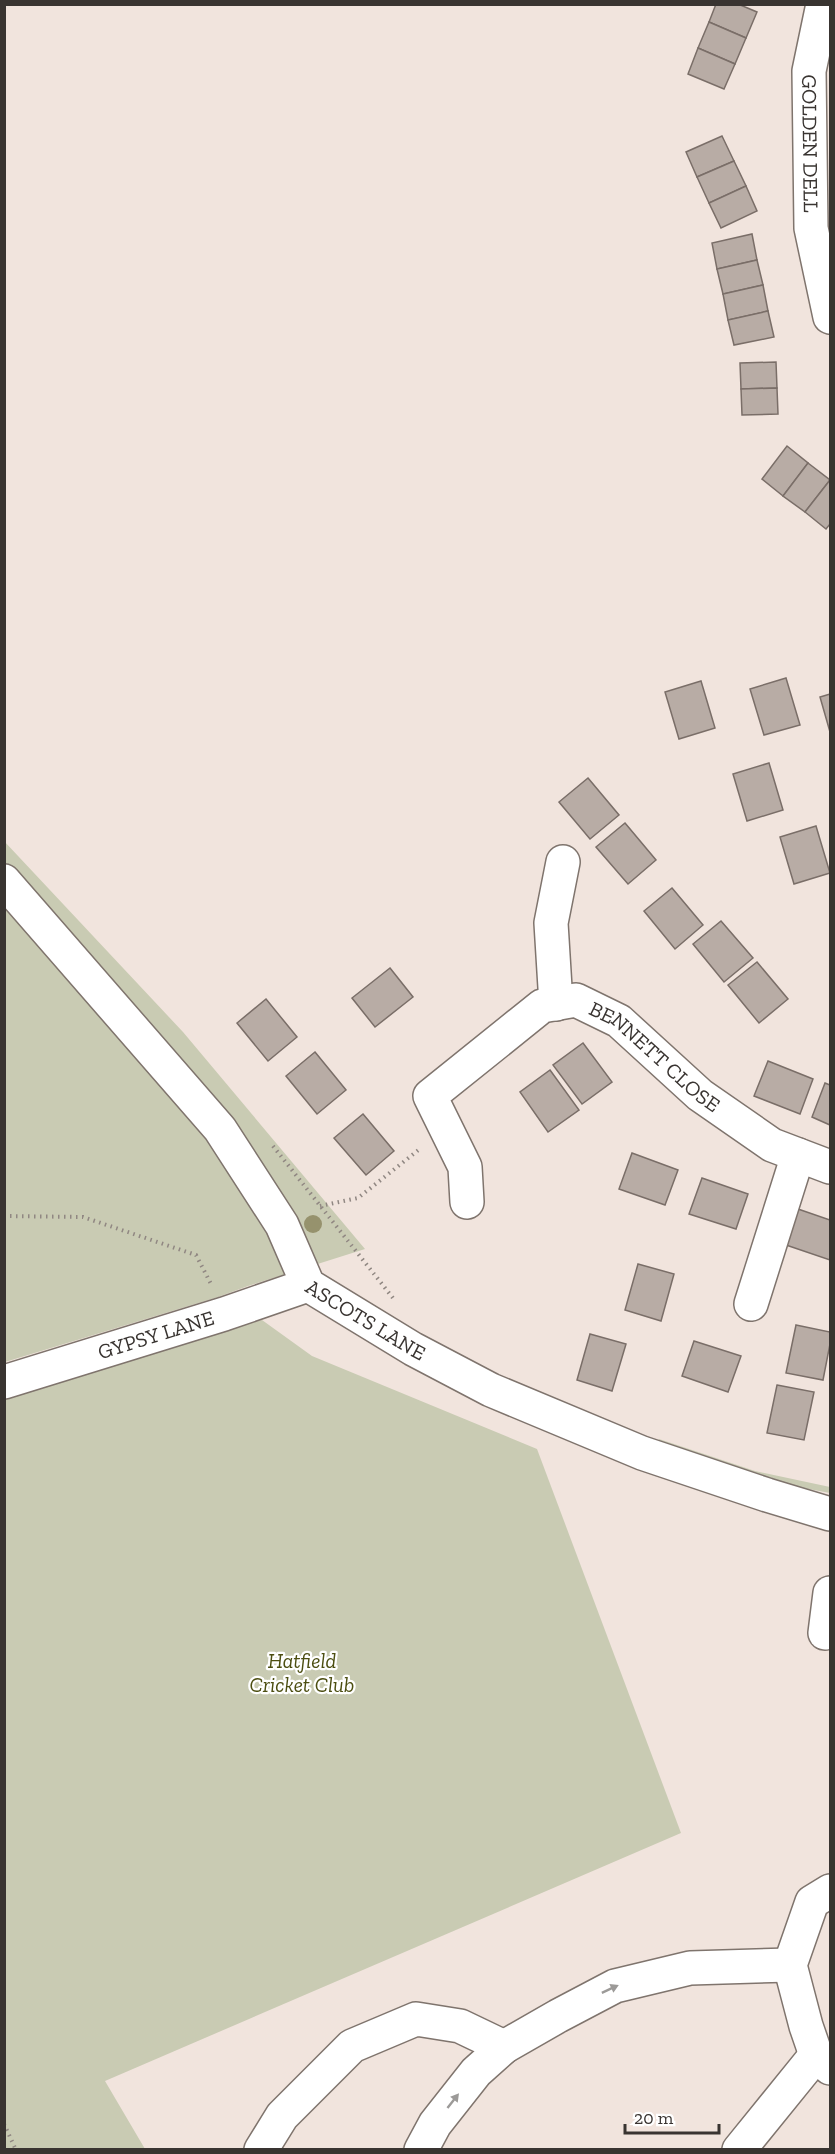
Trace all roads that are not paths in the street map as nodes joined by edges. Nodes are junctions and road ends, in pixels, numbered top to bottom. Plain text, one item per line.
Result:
1 (823, 4) edge
2 (820, 109) edge
3 (831, 317) edge
4 (563, 862) dead end
5 (4, 881) edge
6 (556, 1004) junction
7 (798, 1155) junction
8 (831, 1167) edge
9 (467, 1202) dead end
10 (308, 1285) junction
11 (751, 1304) dead end
12 (4, 1382) edge
13 (831, 1514) edge
14 (831, 1593) edge
15 (825, 1633) dead end
16 (831, 1892) edge
17 (831, 1906) edge
18 (790, 1965) junction
19 (504, 2047) junction
20 (823, 2061) edge
21 (261, 2150) edge
22 (421, 2150) edge
23 (738, 2150) edge

1 - 2 street, GOLDEN DELL
2 - 3 street, GOLDEN DELL
4 - 6 street
5 - 10 street, ASCOTS LANE
6 - 7 street, BENNETT CLOSE
6 - 9 street, BENNETT CLOSE
7 - 8 street, BENNETT CLOSE
7 - 11 street
10 - 12 street, GYPSY LANE
10 - 13 street, ASCOTS LANE
14 - 15 street
16 - 18 street
17 - 18 street
19 -> 18 street
18 - 20 street
19 - 21 street
22 -> 19 street
20 - 23 street

